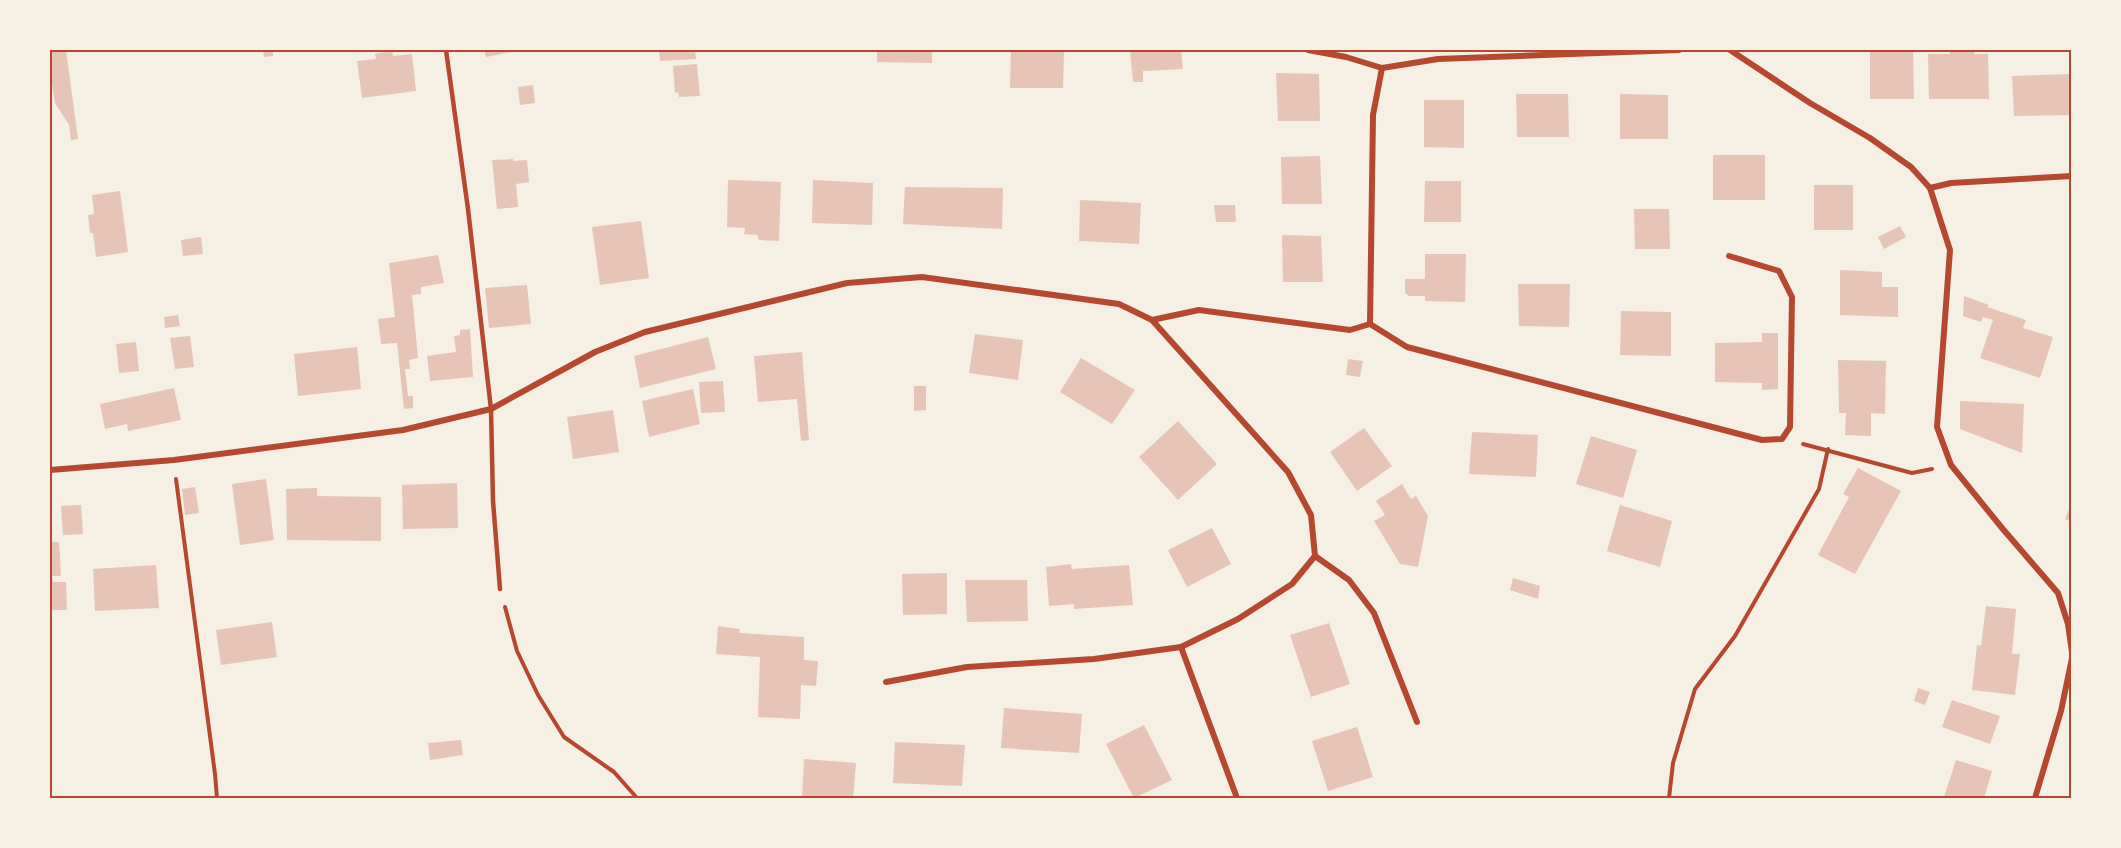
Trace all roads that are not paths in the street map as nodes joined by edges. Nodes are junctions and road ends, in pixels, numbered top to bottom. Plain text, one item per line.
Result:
1 (446, 50) edge
2 (1308, 50) edge
3 (1678, 50) edge
4 (1730, 50) edge
5 (1382, 68) junction
6 (2072, 176) edge
7 (1930, 188) junction
8 (1729, 256) dead end
9 (1152, 320) junction
10 (1370, 324) junction
11 (490, 409) junction
12 (50, 470) edge
13 (1315, 556) junction
14 (501, 589) road end
15 (1181, 647) junction
16 (2072, 652) edge
17 (2072, 658) edge
18 (886, 682) dead end
19 (1417, 722) dead end
20 (1237, 798) edge
21 (2035, 798) edge

1 - 11 lane
2 - 5 street
3 - 5 street
4 - 7 street
5 - 10 street
6 - 7 street
7 - 16 street
8 - 10 street
9 - 10 street
9 - 11 street
9 - 13 street
11 - 12 street
11 - 14 lane
13 - 15 street
13 - 19 street
15 - 18 street
15 - 20 street
17 - 21 street

